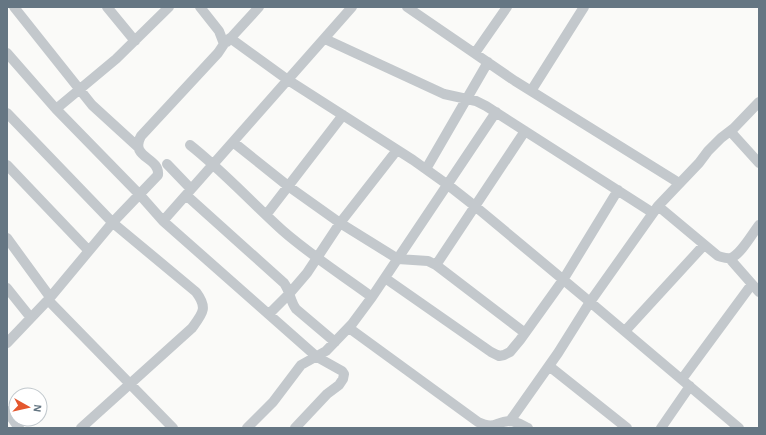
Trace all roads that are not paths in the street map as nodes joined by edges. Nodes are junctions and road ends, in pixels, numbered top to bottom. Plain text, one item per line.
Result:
1 (13, 7) edge
2 (107, 7) edge
3 (170, 7) edge
4 (200, 7) edge
5 (259, 7) edge
6 (352, 7) edge
7 (407, 7) edge
8 (426, 7) edge
9 (507, 7) edge
10 (584, 7) edge
11 (7, 12) edge
12 (420, 16) junction
13 (325, 39) junction
14 (135, 41) junction
15 (227, 41) junction
16 (7, 53) edge
17 (475, 53) junction
18 (488, 62) junction
19 (288, 80) junction
20 (79, 89) junction
21 (531, 91) junction
22 (467, 99) junction
23 (759, 102) edge
24 (56, 109) junction
25 (496, 112) junction
26 (7, 113) edge
27 (343, 115) junction
28 (525, 131) junction
29 (730, 131) junction
30 (233, 142) junction
31 (190, 145) dead end
32 (138, 147) junction
33 (397, 150) junction
34 (757, 156) edge
35 (167, 164) dead end
36 (213, 164) junction
37 (7, 165) edge
38 (426, 169) junction
39 (679, 183) junction
40 (448, 185) junction
41 (288, 186) junction
42 (618, 190) junction
43 (189, 192) junction
44 (140, 195) junction
45 (476, 206) junction
46 (655, 210) junction
47 (266, 215) junction
48 (163, 221) junction
49 (113, 222) junction
50 (340, 223) junction
51 (759, 225) edge
52 (7, 238) edge
53 (704, 245) junction
54 (89, 251) junction
55 (316, 257) junction
56 (730, 258) junction
57 (398, 259) junction
58 (436, 265) junction
59 (385, 278) junction
60 (564, 280) junction
61 (7, 288) edge
62 (756, 288) edge
63 (289, 294) junction
64 (372, 297) junction
65 (49, 298) junction
66 (590, 302) junction
67 (269, 314) junction
68 (31, 318) junction
69 (349, 328) junction
70 (625, 332) junction
71 (525, 333) junction
72 (335, 342) junction
73 (7, 343) edge
74 (317, 357) junction
75 (549, 366) junction
76 (686, 383) junction
77 (129, 384) junction
78 (7, 411) edge
79 (510, 421) junction
80 (19, 428) edge
81 (81, 428) edge
82 (173, 428) edge
83 (247, 428) edge
84 (295, 428) edge
85 (528, 428) edge
86 (627, 428) edge
87 (661, 428) edge
88 (739, 428) edge

1 - 11 street
1 - 20 street
2 - 14 street
3 - 14 street
4 - 15 street
5 - 15 street
6 - 13 street
7 - 12 street
8 - 12 street
9 - 17 street
10 - 21 street
12 - 17 street
13 - 19 street
13 - 22 street
14 - 20 street
15 - 19 street
15 - 32 street
16 - 24 street
17 - 18 street
18 - 21 street
18 - 22 street
19 - 27 street
19 - 30 street
20 - 24 street
20 - 32 street
21 - 39 street
22 - 25 street
22 - 38 street
23 - 29 street
24 - 44 street
25 - 28 street
25 - 40 street
26 - 49 street
27 - 33 street
27 - 41 street
28 - 42 street
28 - 45 street
29 - 34 street
29 - 39 street
30 - 36 street
30 - 41 street
31 - 36 street
32 - 44 street
33 - 38 street
33 - 50 street
35 - 43 street
36 - 43 street
36 - 47 street
37 - 54 street
38 - 40 street
39 - 46 street
40 - 45 street
40 - 57 street
41 - 47 street
41 - 50 street
42 - 46 street
42 - 60 street
43 - 48 street
43 - 63 street
44 - 48 street
44 - 49 street
45 - 58 street
45 - 60 street
46 - 53 street
46 - 66 street
47 - 55 street
48 - 67 street
49 - 54 street
49 - 77 street
50 - 55 street
50 - 57 street
51 - 56 street
52 - 65 street
53 - 56 street
53 - 70 street
54 - 65 street
55 - 63 street
55 - 64 street
56 - 62 street
57 - 58 street
57 - 59 street
58 - 71 street
59 - 64 street
59 - 71 street
60 - 66 street
60 - 71 street
61 - 68 street
62 - 76 street
63 - 67 street
63 - 72 street
64 - 69 street
65 - 68 street
65 - 77 street
66 - 70 street
66 - 75 street
67 - 74 street
68 - 73 street
69 - 72 street
69 - 79 street
70 - 76 street
72 - 74 street
74 - 83 street
74 - 84 street
75 - 79 street
75 - 86 street
76 - 87 street
76 - 88 street
77 - 81 street
77 - 82 street
78 - 80 street
79 - 85 street

